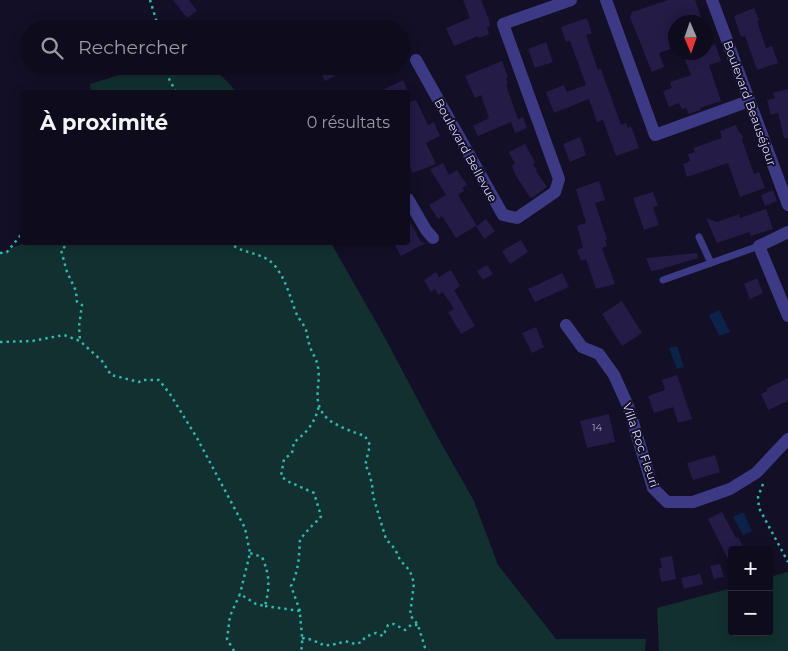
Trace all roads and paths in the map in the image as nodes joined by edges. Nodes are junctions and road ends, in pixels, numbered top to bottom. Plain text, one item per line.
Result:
1 (150, 0) edge
2 (571, 0) edge
3 (606, 0) edge
4 (712, 0) edge
5 (156, 20) edge
6 (416, 60) dead end
7 (167, 75) edge
8 (175, 90) edge
9 (749, 101) junction
10 (410, 202) edge
11 (788, 206) edge
12 (788, 232) edge
13 (20, 236) edge
14 (699, 237) dead end
15 (433, 238) dead end
16 (67, 245) edge
17 (232, 245) edge
18 (759, 246) junction
19 (0, 253) edge
20 (711, 263) junction
21 (663, 280) dead end
22 (787, 311) edge
23 (566, 325) dead end
24 (80, 341) junction
25 (0, 342) edge
26 (319, 405) junction
27 (788, 439) edge
28 (766, 480) dead end
29 (250, 552) junction
30 (788, 562) edge
31 (240, 594) junction
32 (265, 606) junction
33 (300, 611) junction
34 (418, 625) junction
35 (302, 638) junction
36 (234, 651) edge
37 (301, 651) edge
38 (426, 651) edge

1 - 5 path
2 - 6 street, Boulevard Bellevue
3 - 9 street
4 - 9 street, Boulevard Beauséjour
7 - 8 path
9 - 11 street, Boulevard Beauséjour
10 - 15 street
12 - 18 street
13 - 19 path
14 - 20 lane
16 - 24 path
17 - 26 path
18 - 20 lane
18 - 22 street
20 - 21 lane
23 - 27 street, Villa Roc Fleuri
24 - 25 path
24 - 29 path
26 - 33 path
26 - 34 path
28 - 30 path
29 - 31 path
29 - 32 path
31 - 32 path
31 - 36 path
32 - 33 path
33 - 35 path
34 - 35 path
34 - 38 path
35 - 37 path

